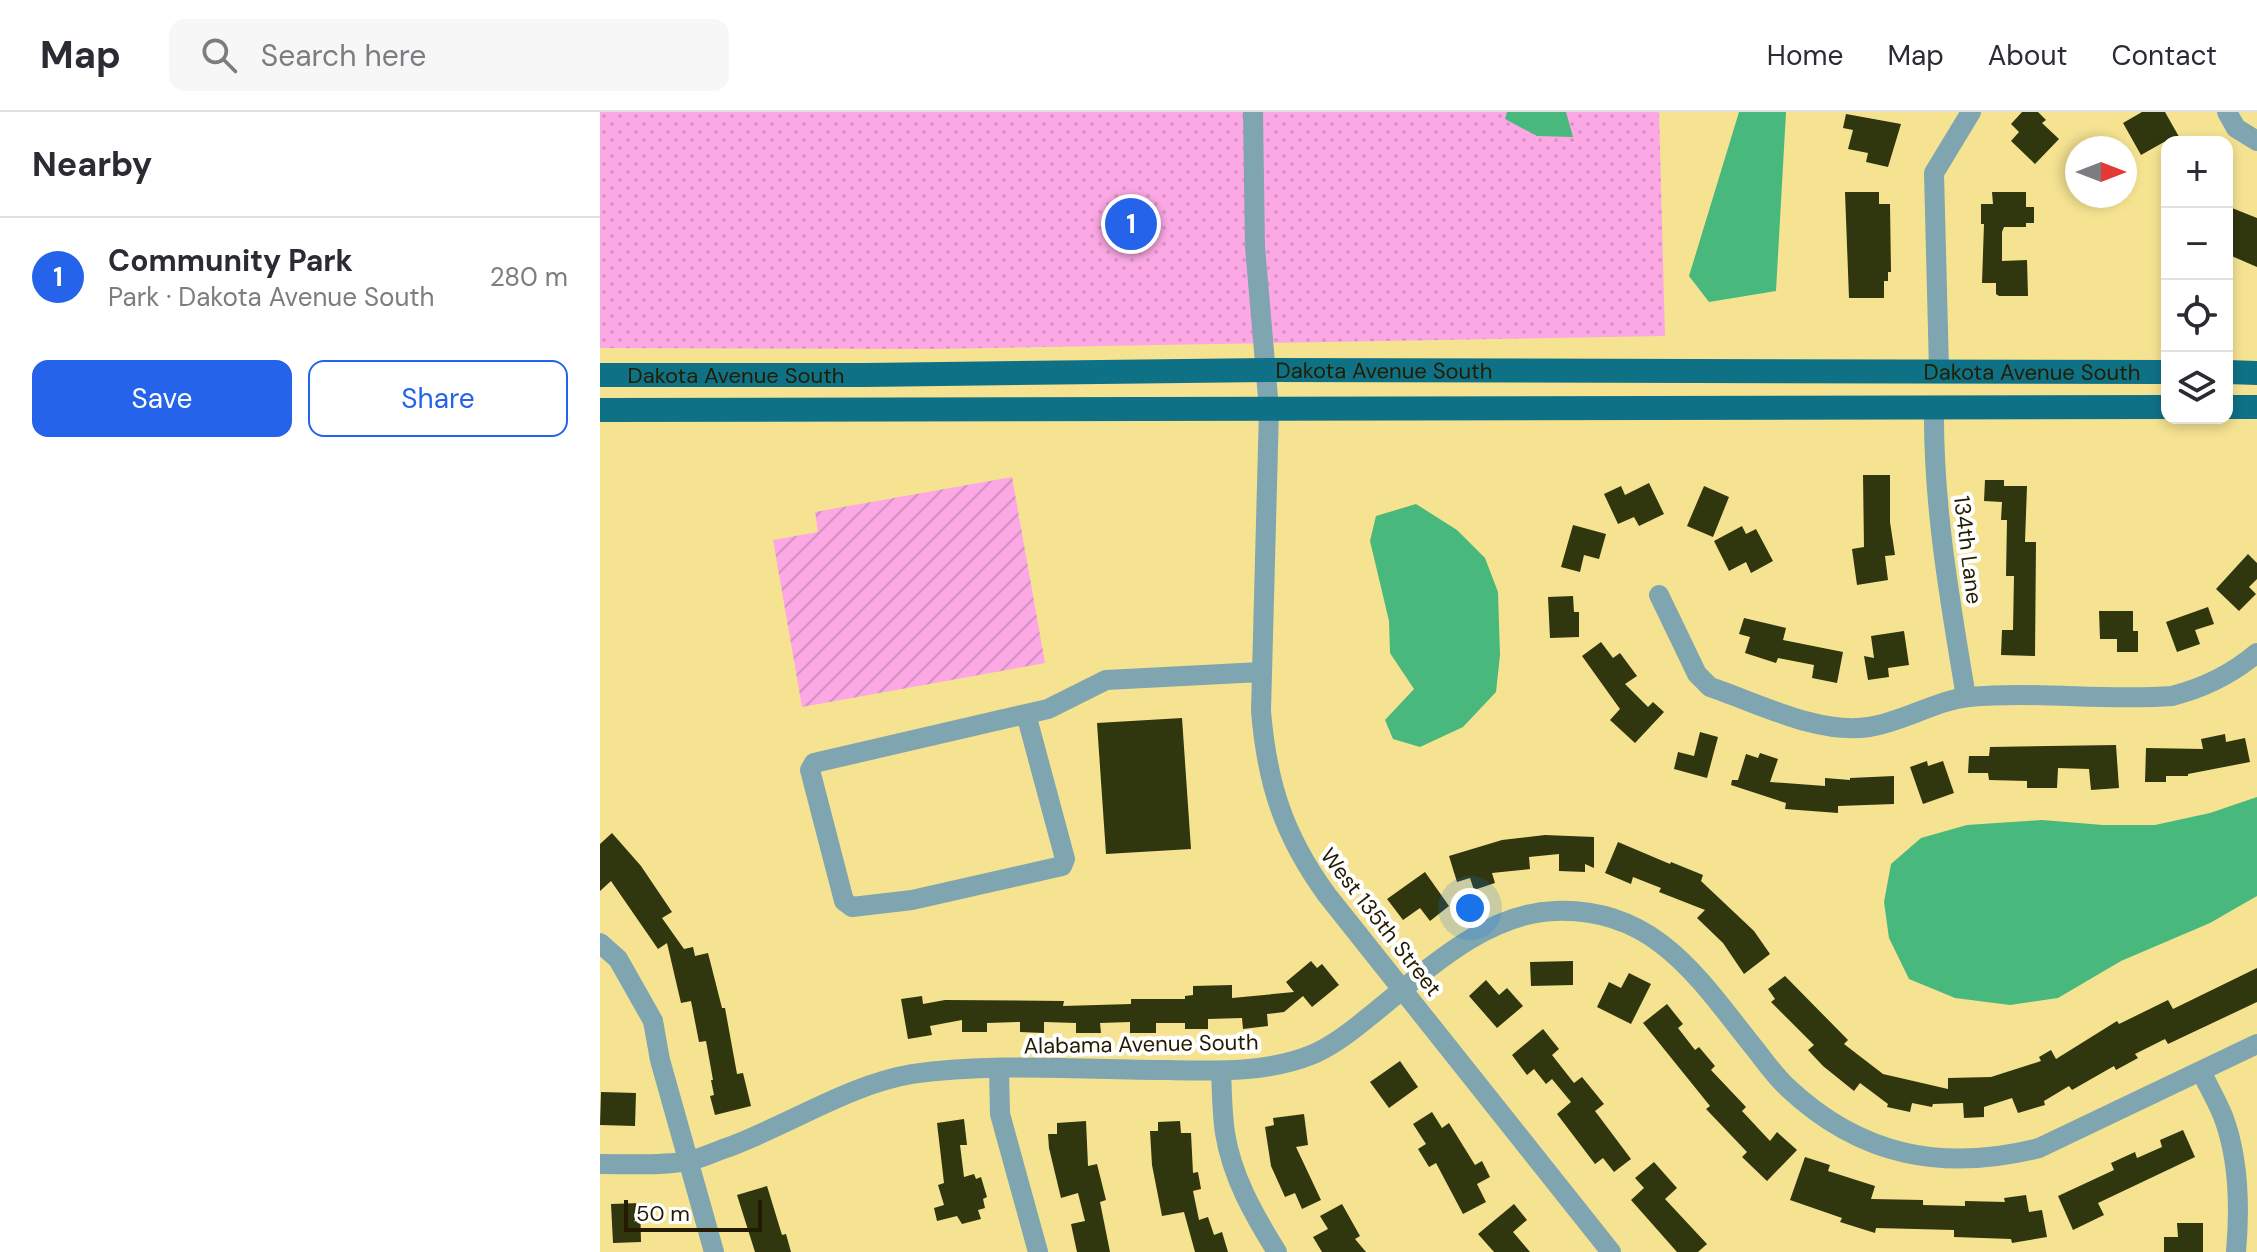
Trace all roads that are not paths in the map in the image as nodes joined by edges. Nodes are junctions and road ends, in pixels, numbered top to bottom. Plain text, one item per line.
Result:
1 (1253, 112) edge
2 (1971, 112) edge
3 (2227, 112) edge
4 (2257, 141) edge
5 (1267, 370) junction
6 (1939, 370) junction
7 (2161, 372) edge
8 (2233, 372) edge
9 (2257, 373) edge
10 (600, 375) edge
11 (2161, 407) edge
12 (2233, 407) edge
13 (2257, 407) edge
14 (1934, 408) junction
15 (1269, 409) junction
16 (600, 410) edge
17 (1659, 595) dead end
18 (2257, 653) edge
19 (1261, 672) junction
20 (1966, 697) junction
21 (1026, 714) junction
22 (600, 943) edge
23 (1403, 990) junction
24 (2257, 1044) edge
25 (999, 1069) junction
26 (1221, 1071) junction
27 (2201, 1071) junction
28 (690, 1161) junction
29 (600, 1164) edge
30 (714, 1252) edge
31 (1038, 1252) edge
32 (1277, 1252) edge
33 (1611, 1252) edge
34 (2236, 1252) edge

1 - 5 street, West 135th Street
2 - 6 street
3 - 4 street
5 - 6 main road, Dakota Avenue South
5 - 10 main road, Dakota Avenue South
5 - 15 street, West 135th Street
6 - 7 main road, Dakota Avenue South
8 - 9 main road
11 - 14 main road, Dakota Avenue South
12 - 13 main road
14 - 15 main road, Dakota Avenue South
14 - 20 street, 134th Lane
15 - 16 main road, Dakota Avenue South
15 - 19 street, West 135th Street
17 - 20 street
18 - 20 street
19 - 21 street
19 - 23 street, West 135th Street
21 - 21 street
22 - 28 street
23 - 26 street, Alabama Avenue South
23 - 27 street, Alabama Avenue South
23 - 33 street, West 135th Street
24 - 27 street, Alabama Avenue South
25 - 26 street, Alabama Avenue South
25 - 28 street, Alabama Avenue South
25 - 31 street
26 - 32 street
27 - 34 street
28 - 29 street, Alabama Avenue South
28 - 30 street

